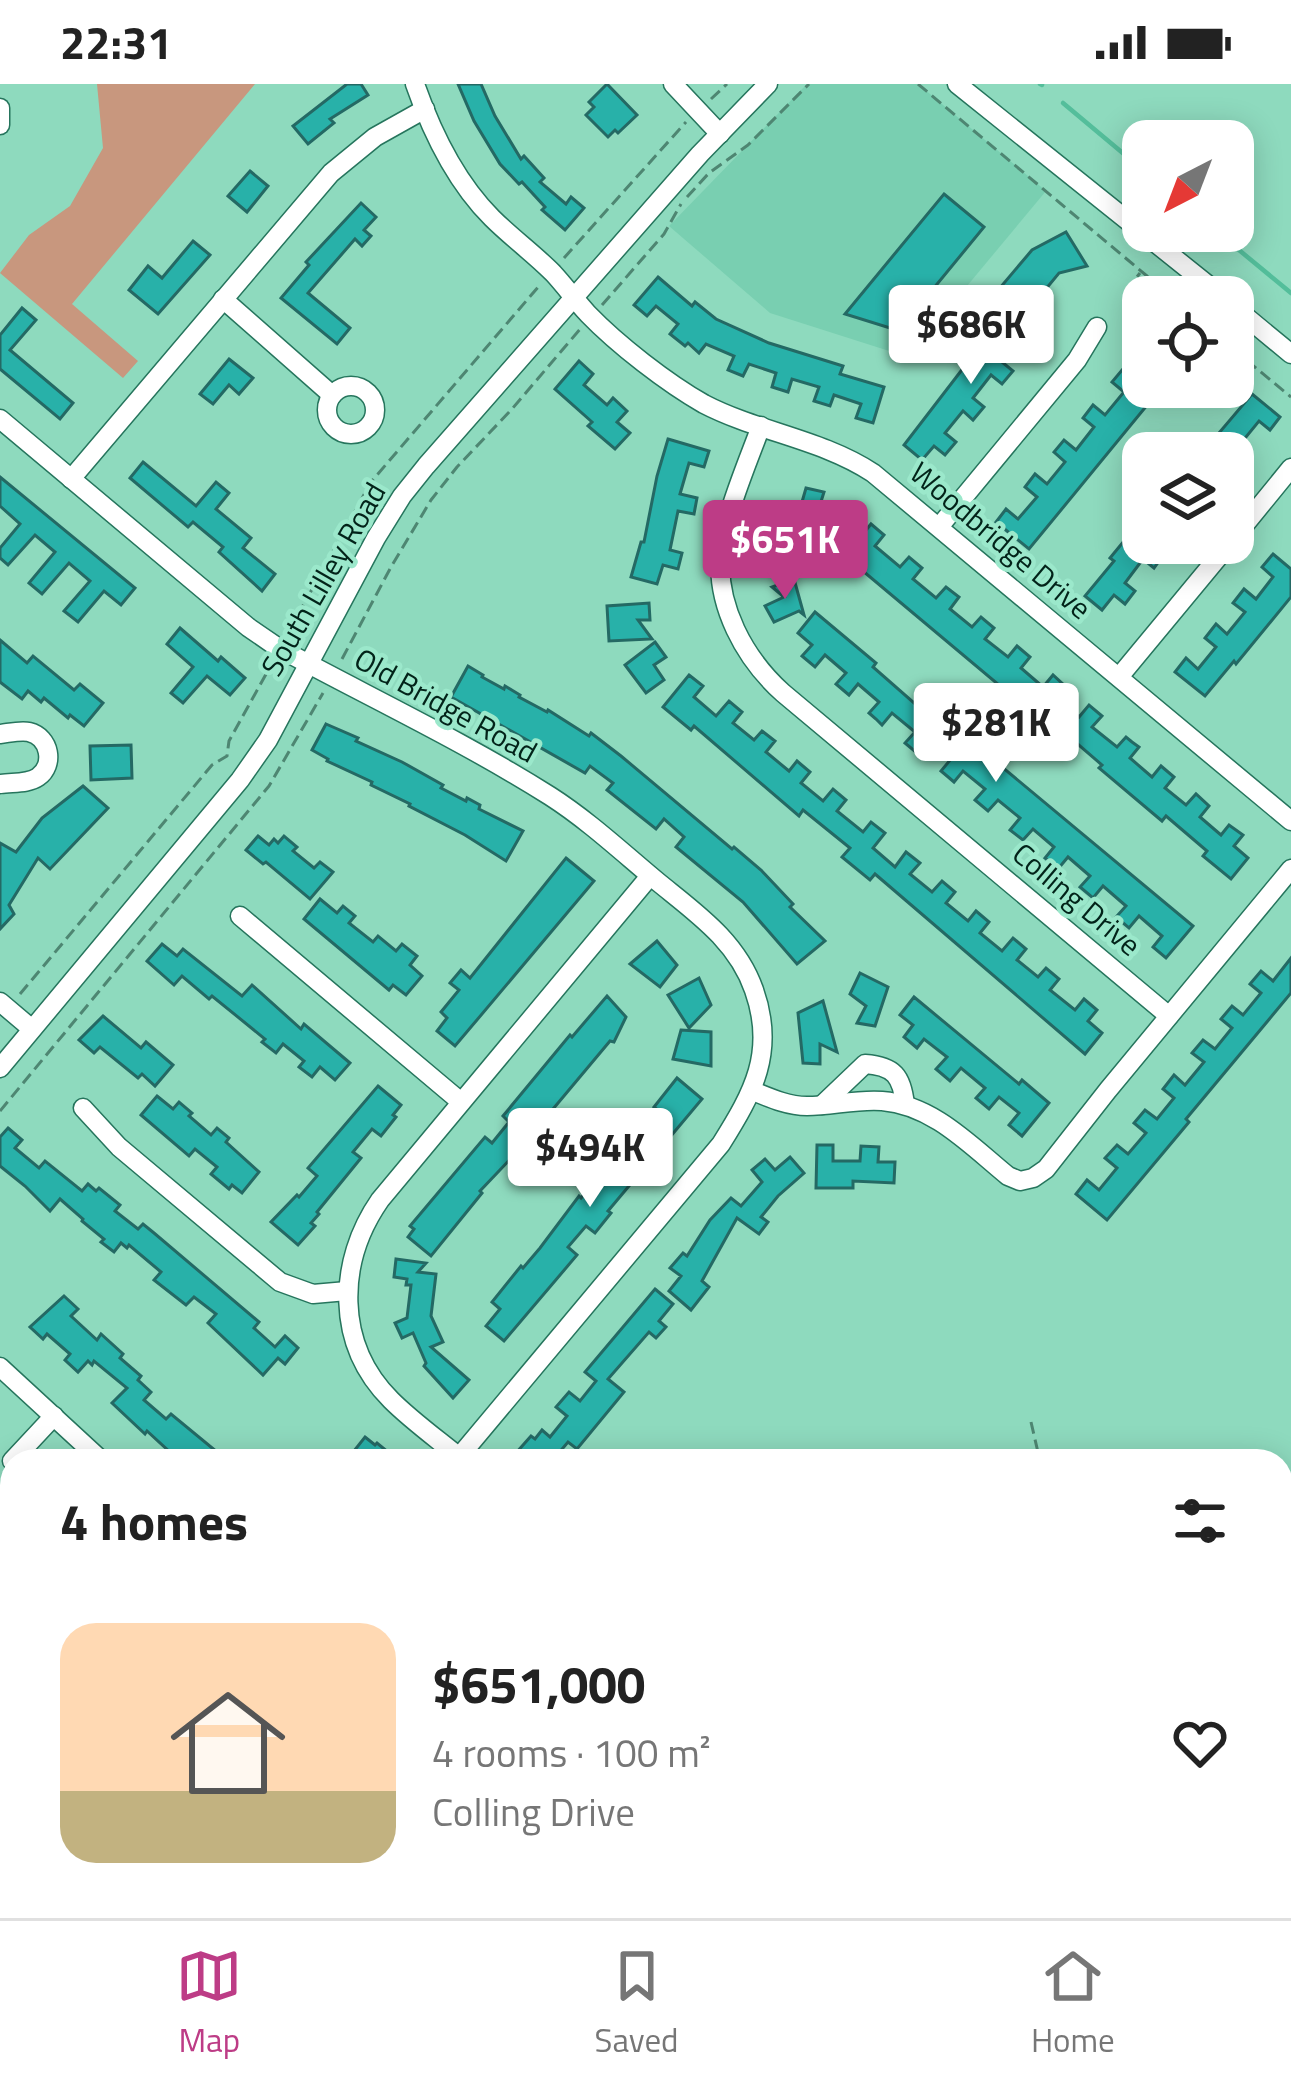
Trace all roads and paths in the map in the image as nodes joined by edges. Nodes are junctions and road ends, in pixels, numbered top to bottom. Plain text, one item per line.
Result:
1 (415, 84) edge
2 (674, 84) edge
3 (727, 84) edge
4 (768, 84) edge
5 (808, 84) edge
6 (918, 84) edge
7 (958, 84) edge
8 (705, 104) dead end
9 (0, 108) edge
10 (425, 110) junction
11 (687, 122) dead end
12 (0, 124) edge
13 (720, 134) junction
14 (559, 264) dead end
15 (1141, 271) junction
16 (1137, 276) edge
17 (1147, 276) edge
18 (1196, 276) edge
19 (544, 280) dead end
20 (573, 297) junction
21 (223, 299) junction
22 (598, 311) dead end
23 (1254, 323) edge
24 (582, 327) dead end
25 (1097, 327) dead end
26 (1291, 354) edge
27 (1254, 366) edge
28 (332, 394) dead end
29 (1291, 397) edge
30 (0, 419) edge
31 (760, 427) junction
32 (1291, 468) edge
33 (71, 479) junction
34 (1254, 513) edge
35 (939, 526) junction
36 (1212, 564) edge
37 (284, 640) dead end
38 (274, 660) dead end
39 (308, 664) junction
40 (337, 668) dead end
41 (1120, 677) junction
42 (327, 687) dead end
43 (0, 734) edge
44 (0, 784) edge
45 (1291, 821) edge
46 (1291, 869) edge
47 (650, 876) junction
48 (240, 916) dead end
49 (7, 1002) edge
50 (1168, 1016) junction
51 (32, 1029) junction
52 (0, 1068) edge
53 (753, 1090) junction
54 (461, 1102) junction
55 (823, 1105) junction
56 (905, 1105) junction
57 (83, 1108) dead end
58 (0, 1111) edge
59 (347, 1291) junction
60 (0, 1367) edge
61 (54, 1416) junction
62 (1031, 1422) dead end
63 (23, 1449) edge
64 (89, 1449) edge
65 (450, 1449) edge
66 (470, 1449) edge
67 (1037, 1449) edge

1 - 10 street, Woodbridge Drive
2 - 13 street
3 - 8 path
4 - 13 street, South Lilley Road
5 - 22 path
6 - 15 path
7 - 18 street
9 - 12 street
10 - 20 street, Woodbridge Drive
10 - 21 street
11 - 14 path
13 - 20 street, South Lilley Road
15 - 16 path
15 - 17 path
19 - 37 path
20 - 31 street, Woodbridge Drive
20 - 39 street, South Lilley Road
21 - 28 street
21 - 33 street
23 - 26 street
24 - 40 path
25 - 35 street
27 - 29 path
30 - 33 street, Old Bridge Road
31 - 35 street, Woodbridge Drive
31 - 50 street, Colling Drive
32 - 34 street
33 - 39 street, Old Bridge Road
35 - 41 street, Woodbridge Drive
36 - 41 street
38 - 49 path
39 - 47 street, Old Bridge Road
39 - 51 street, South Lilley Road
41 - 45 street, Woodbridge Drive
42 - 58 path
43 - 44 street
46 - 50 street
47 - 53 street, Old Bridge Road
47 - 54 street
48 - 54 street
49 - 51 street
50 - 56 street
51 - 52 street, South Lilley Road
53 - 55 street
53 - 66 street
54 - 59 street
55 - 56 street
55 - 56 street
57 - 59 street
59 - 65 street
60 - 61 street
61 - 63 street
61 - 64 street
62 - 67 path

